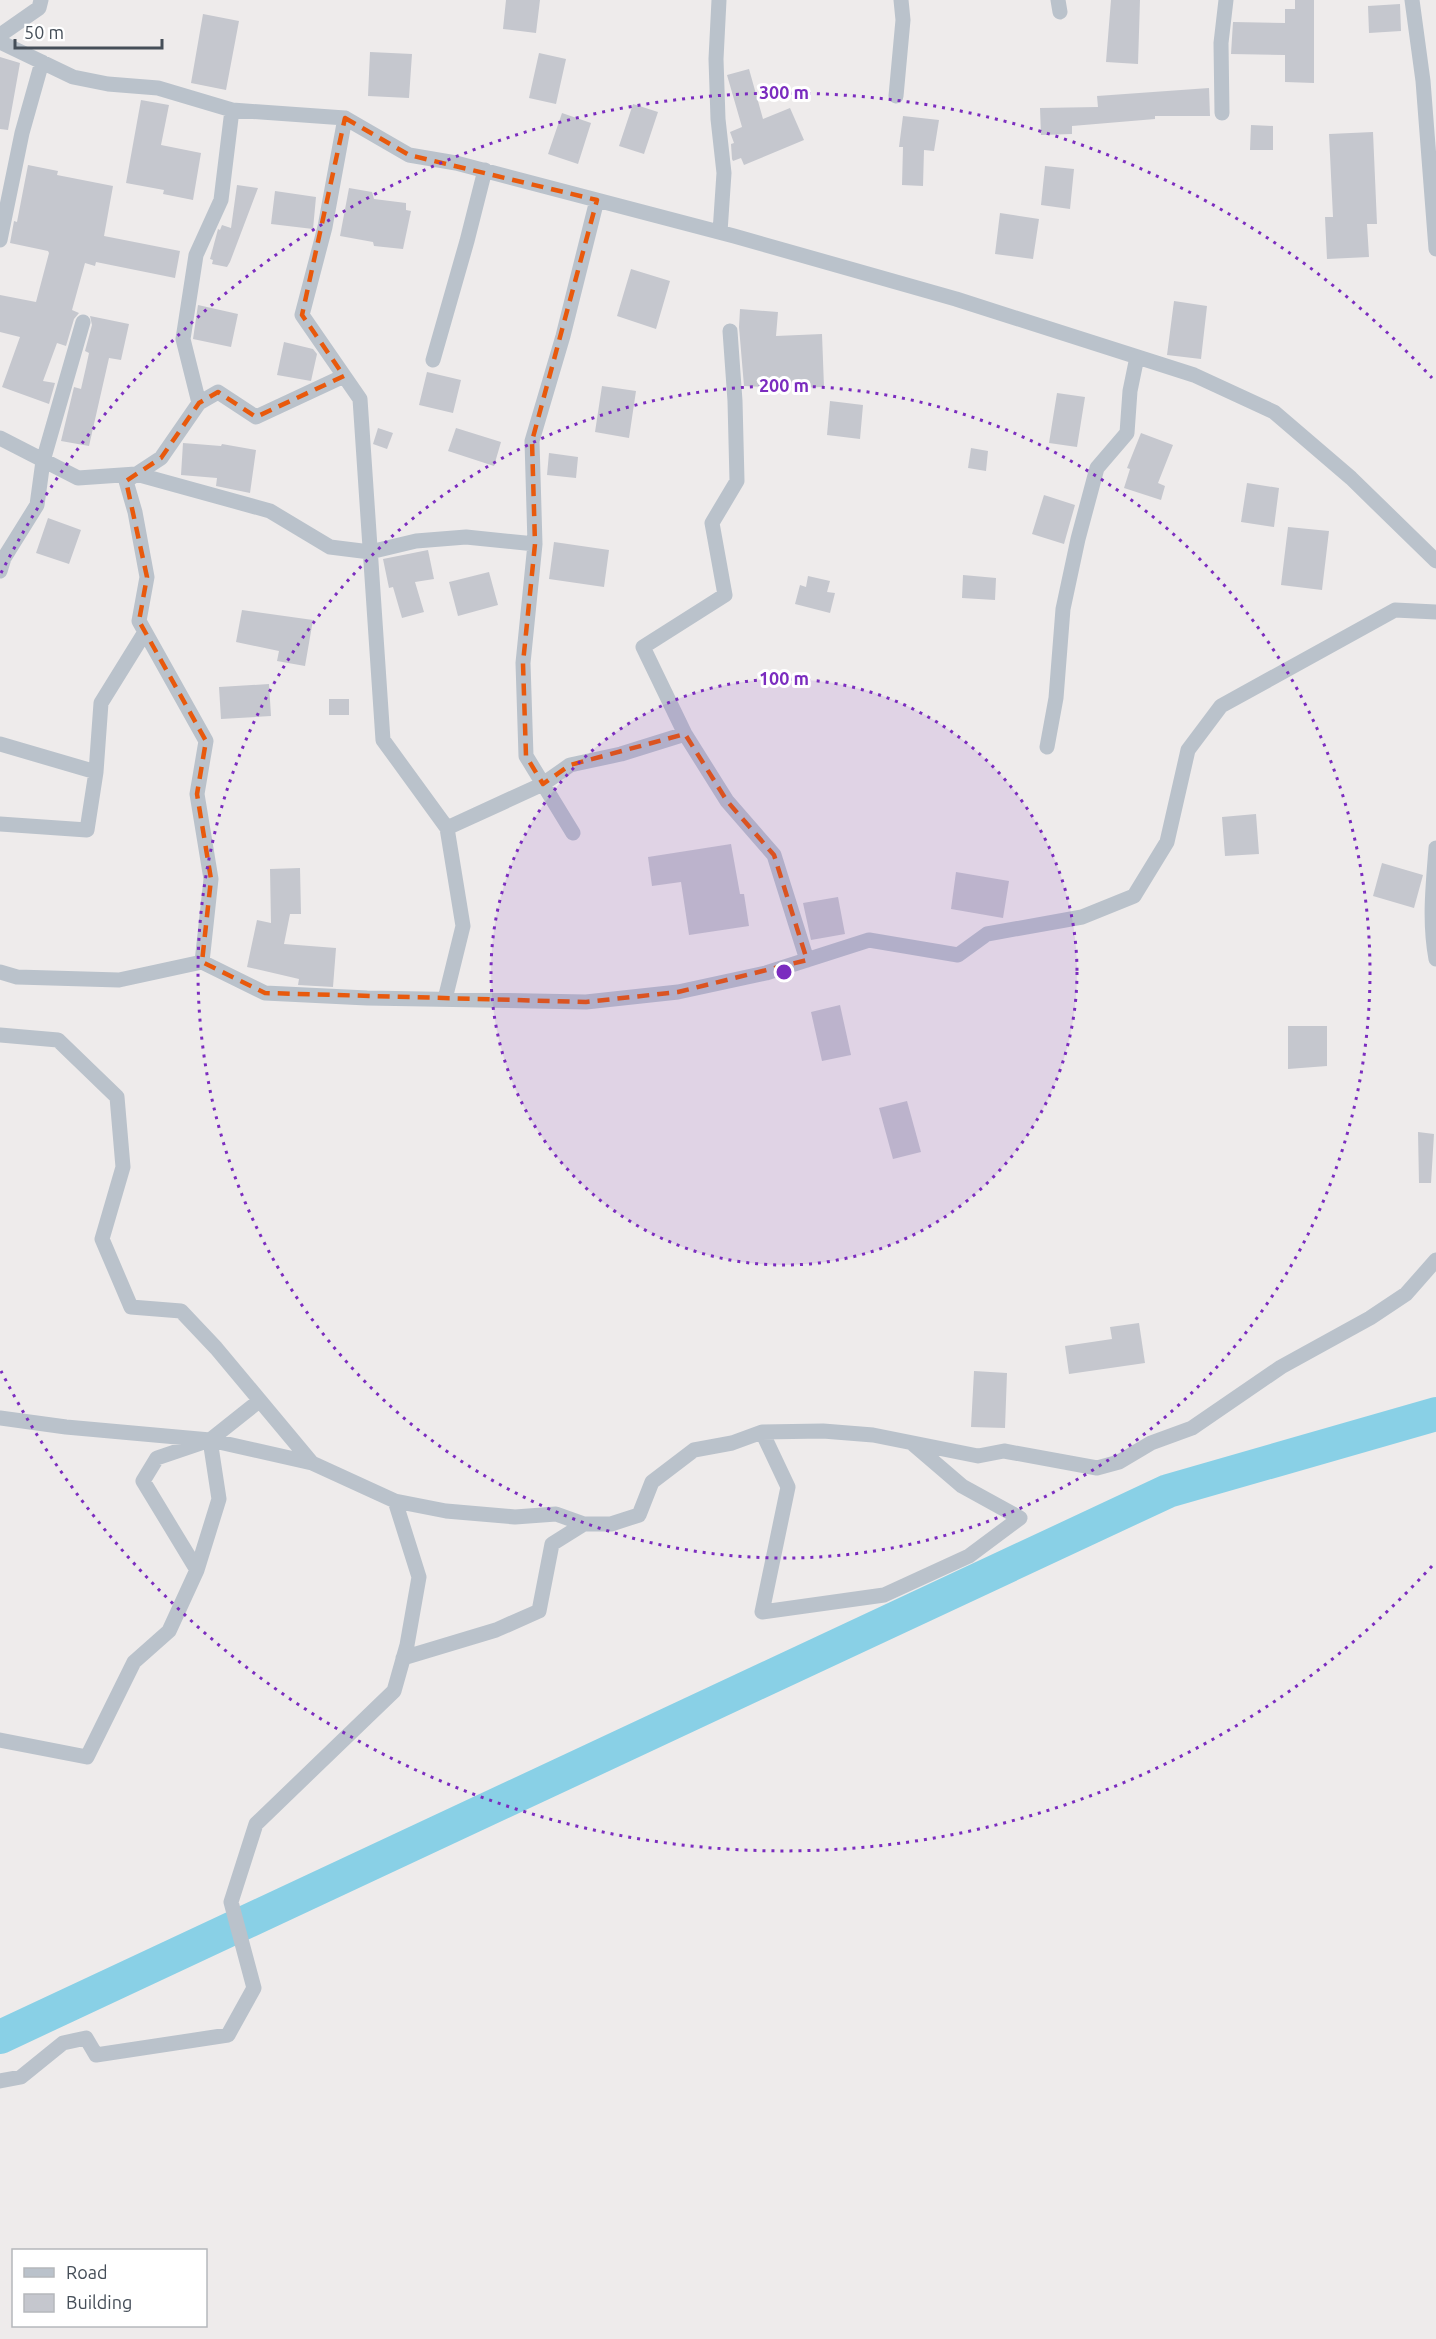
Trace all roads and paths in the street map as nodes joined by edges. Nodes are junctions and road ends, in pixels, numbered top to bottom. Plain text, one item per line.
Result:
1 (41, 0) edge
2 (719, 0) edge
3 (901, 0) edge
4 (1226, 0) edge
5 (1412, 0) edge
6 (0, 35) edge
7 (0, 42) edge
8 (42, 62) junction
9 (896, 96) dead end
10 (232, 110) junction
11 (1222, 113) dead end
12 (345, 118) junction
13 (1431, 123) edge
14 (485, 170) junction
15 (597, 200) junction
16 (720, 232) junction
17 (0, 240) edge
18 (1436, 249) edge
19 (83, 322) dead end
20 (730, 331) dead end
21 (1137, 357) junction
22 (433, 360) dead end
23 (344, 376) junction
24 (199, 403) junction
25 (0, 438) edge
26 (43, 461) junction
27 (136, 474) junction
28 (535, 544) junction
29 (370, 552) junction
30 (1436, 561) edge
31 (0, 572) edge
32 (1436, 612) edge
33 (145, 632) junction
34 (685, 734) junction
35 (0, 744) edge
36 (1047, 747) dead end
37 (96, 772) junction
38 (543, 784) junction
39 (0, 824) edge
40 (447, 828) junction
41 (573, 833) dead end
42 (1436, 849) edge
43 (1436, 958) edge
44 (807, 960) junction
45 (202, 962) junction
46 (0, 972) edge
47 (446, 999) junction
48 (0, 1035) edge
49 (1436, 1260) edge
50 (259, 1401) junction
51 (0, 1418) edge
52 (762, 1432) junction
53 (210, 1440) junction
54 (911, 1443) junction
55 (312, 1463) junction
56 (395, 1502) junction
57 (584, 1524) junction
58 (196, 1570) junction
59 (404, 1658) junction
60 (0, 1740) edge
61 (0, 2080) edge

1 - 6 street
2 - 16 street
3 - 9 street
4 - 11 street
5 - 13 street
7 - 8 street
8 - 10 street
8 - 17 street
10 - 12 street
10 - 24 street
12 - 14 street
12 - 23 street
13 - 18 street
14 - 15 street
14 - 22 street
15 - 16 street
15 - 28 street
16 - 21 street
19 - 26 street
20 - 34 street
21 - 30 street
21 - 36 street
23 - 24 street
23 - 29 street
24 - 27 street
25 - 26 street
26 - 27 street
26 - 31 street
27 - 29 street
27 - 33 street
28 - 29 street
28 - 38 street
29 - 40 street
32 - 44 street
33 - 37 street
33 - 45 street
34 - 38 street
34 - 44 street
35 - 37 street
37 - 39 street
38 - 40 street
38 - 41 street
40 - 47 street
42 - 43 street
44 - 47 street
45 - 46 street
45 - 47 street
48 - 50 street
49 - 54 street
50 - 53 street
50 - 55 street
51 - 53 street
52 - 54 street
52 - 54 street
52 - 57 street
53 - 55 street
53 - 58 street
53 - 58 street
55 - 56 street
56 - 57 street
56 - 59 street
57 - 59 street
58 - 60 street
59 - 61 street

